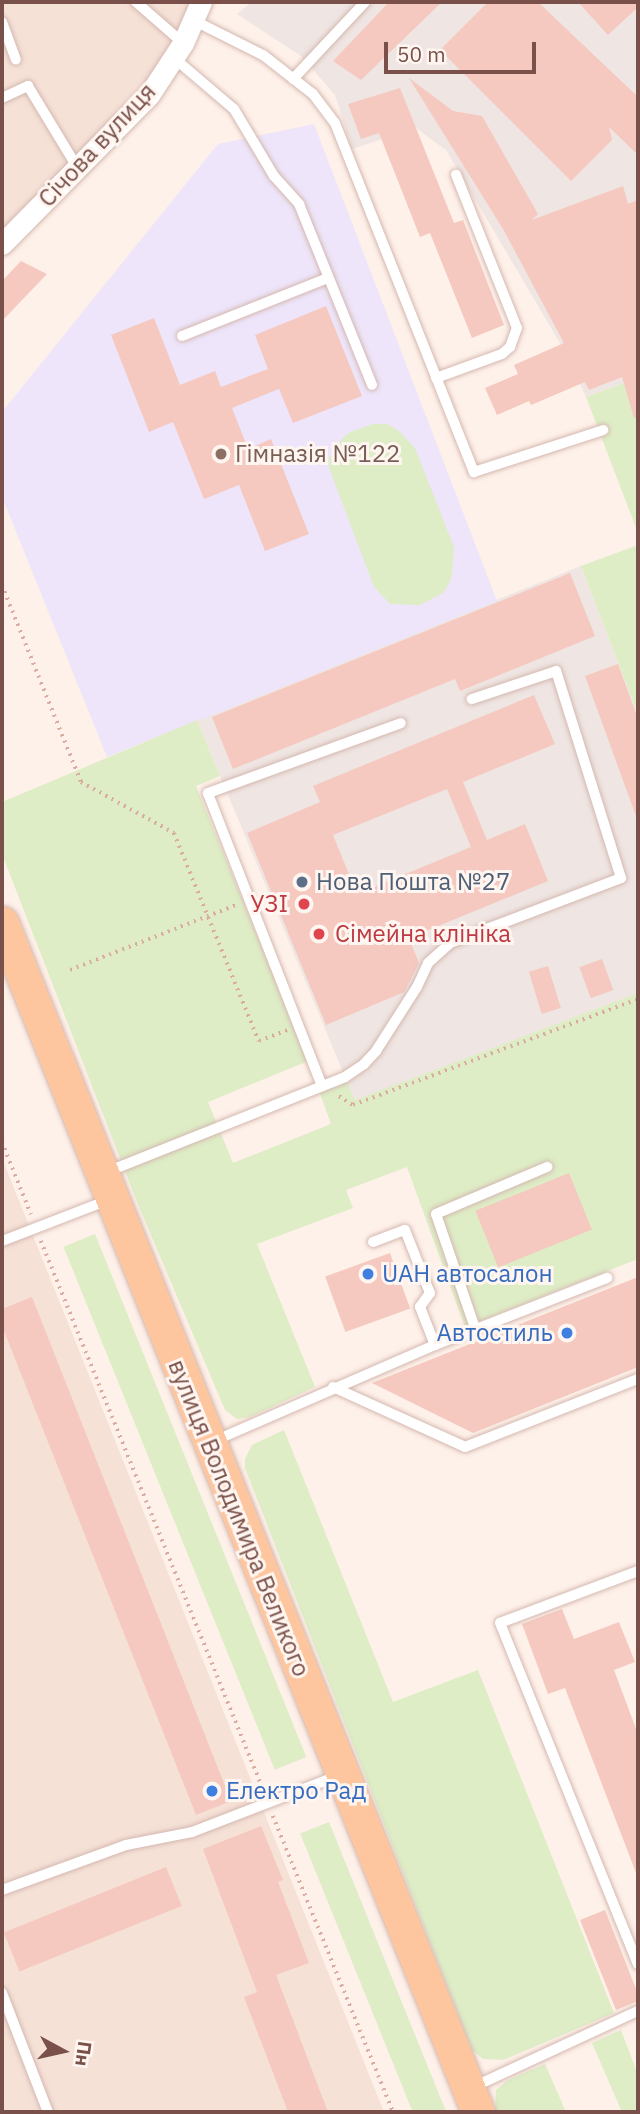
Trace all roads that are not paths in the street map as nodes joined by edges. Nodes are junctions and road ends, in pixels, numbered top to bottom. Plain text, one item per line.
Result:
1 (136, 2) edge
2 (366, 2) edge
3 (197, 11) edge
4 (2, 22) edge
5 (178, 50) junction
6 (16, 60) dead end
7 (293, 79) junction
8 (2, 97) edge
9 (77, 167) junction
10 (456, 175) dead end
11 (2, 244) edge
12 (328, 278) junction
13 (182, 336) dead end
14 (436, 378) junction
15 (372, 385) dead end
16 (603, 430) dead end
17 (472, 699) dead end
18 (401, 723) dead end
19 (2, 923) edge
20 (322, 1086) junction
21 (547, 1167) dead end
22 (106, 1186) junction
23 (2, 1241) edge
24 (373, 1242) dead end
25 (607, 1278) dead end
26 (475, 1328) junction
27 (435, 1345) junction
28 (638, 1379) edge
29 (333, 1387) junction
30 (208, 1444) junction
31 (638, 1571) edge
32 (342, 1774) junction
33 (2, 1889) edge
34 (638, 1964) edge
35 (2, 1993) edge
36 (638, 2011) edge
37 (474, 2101) edge
38 (48, 2112) edge

1 - 5 lane
2 - 7 lane
3 - 5 street, Січова вулиця
3 - 7 lane
4 - 6 lane
5 - 9 street, Січова вулиця
5 - 12 lane
7 - 14 lane
8 - 9 lane
9 - 11 street, Січова вулиця
10 - 14 lane
12 - 13 lane
12 - 15 lane
14 - 16 lane
17 - 20 lane
18 - 20 lane
19 - 22 main road, вулиця Володимира Великого
20 - 22 lane
21 - 26 lane
22 - 23 lane
22 - 30 main road, вулиця Володимира Великого
24 - 27 lane
25 - 26 lane
26 - 27 lane
27 - 29 lane
28 - 29 lane
29 - 30 lane
30 - 32 main road, вулиця Володимира Великого
31 - 34 lane
32 - 33 lane
32 - 37 main road, вулиця Володимира Великого
35 - 38 lane
36 - 37 lane

